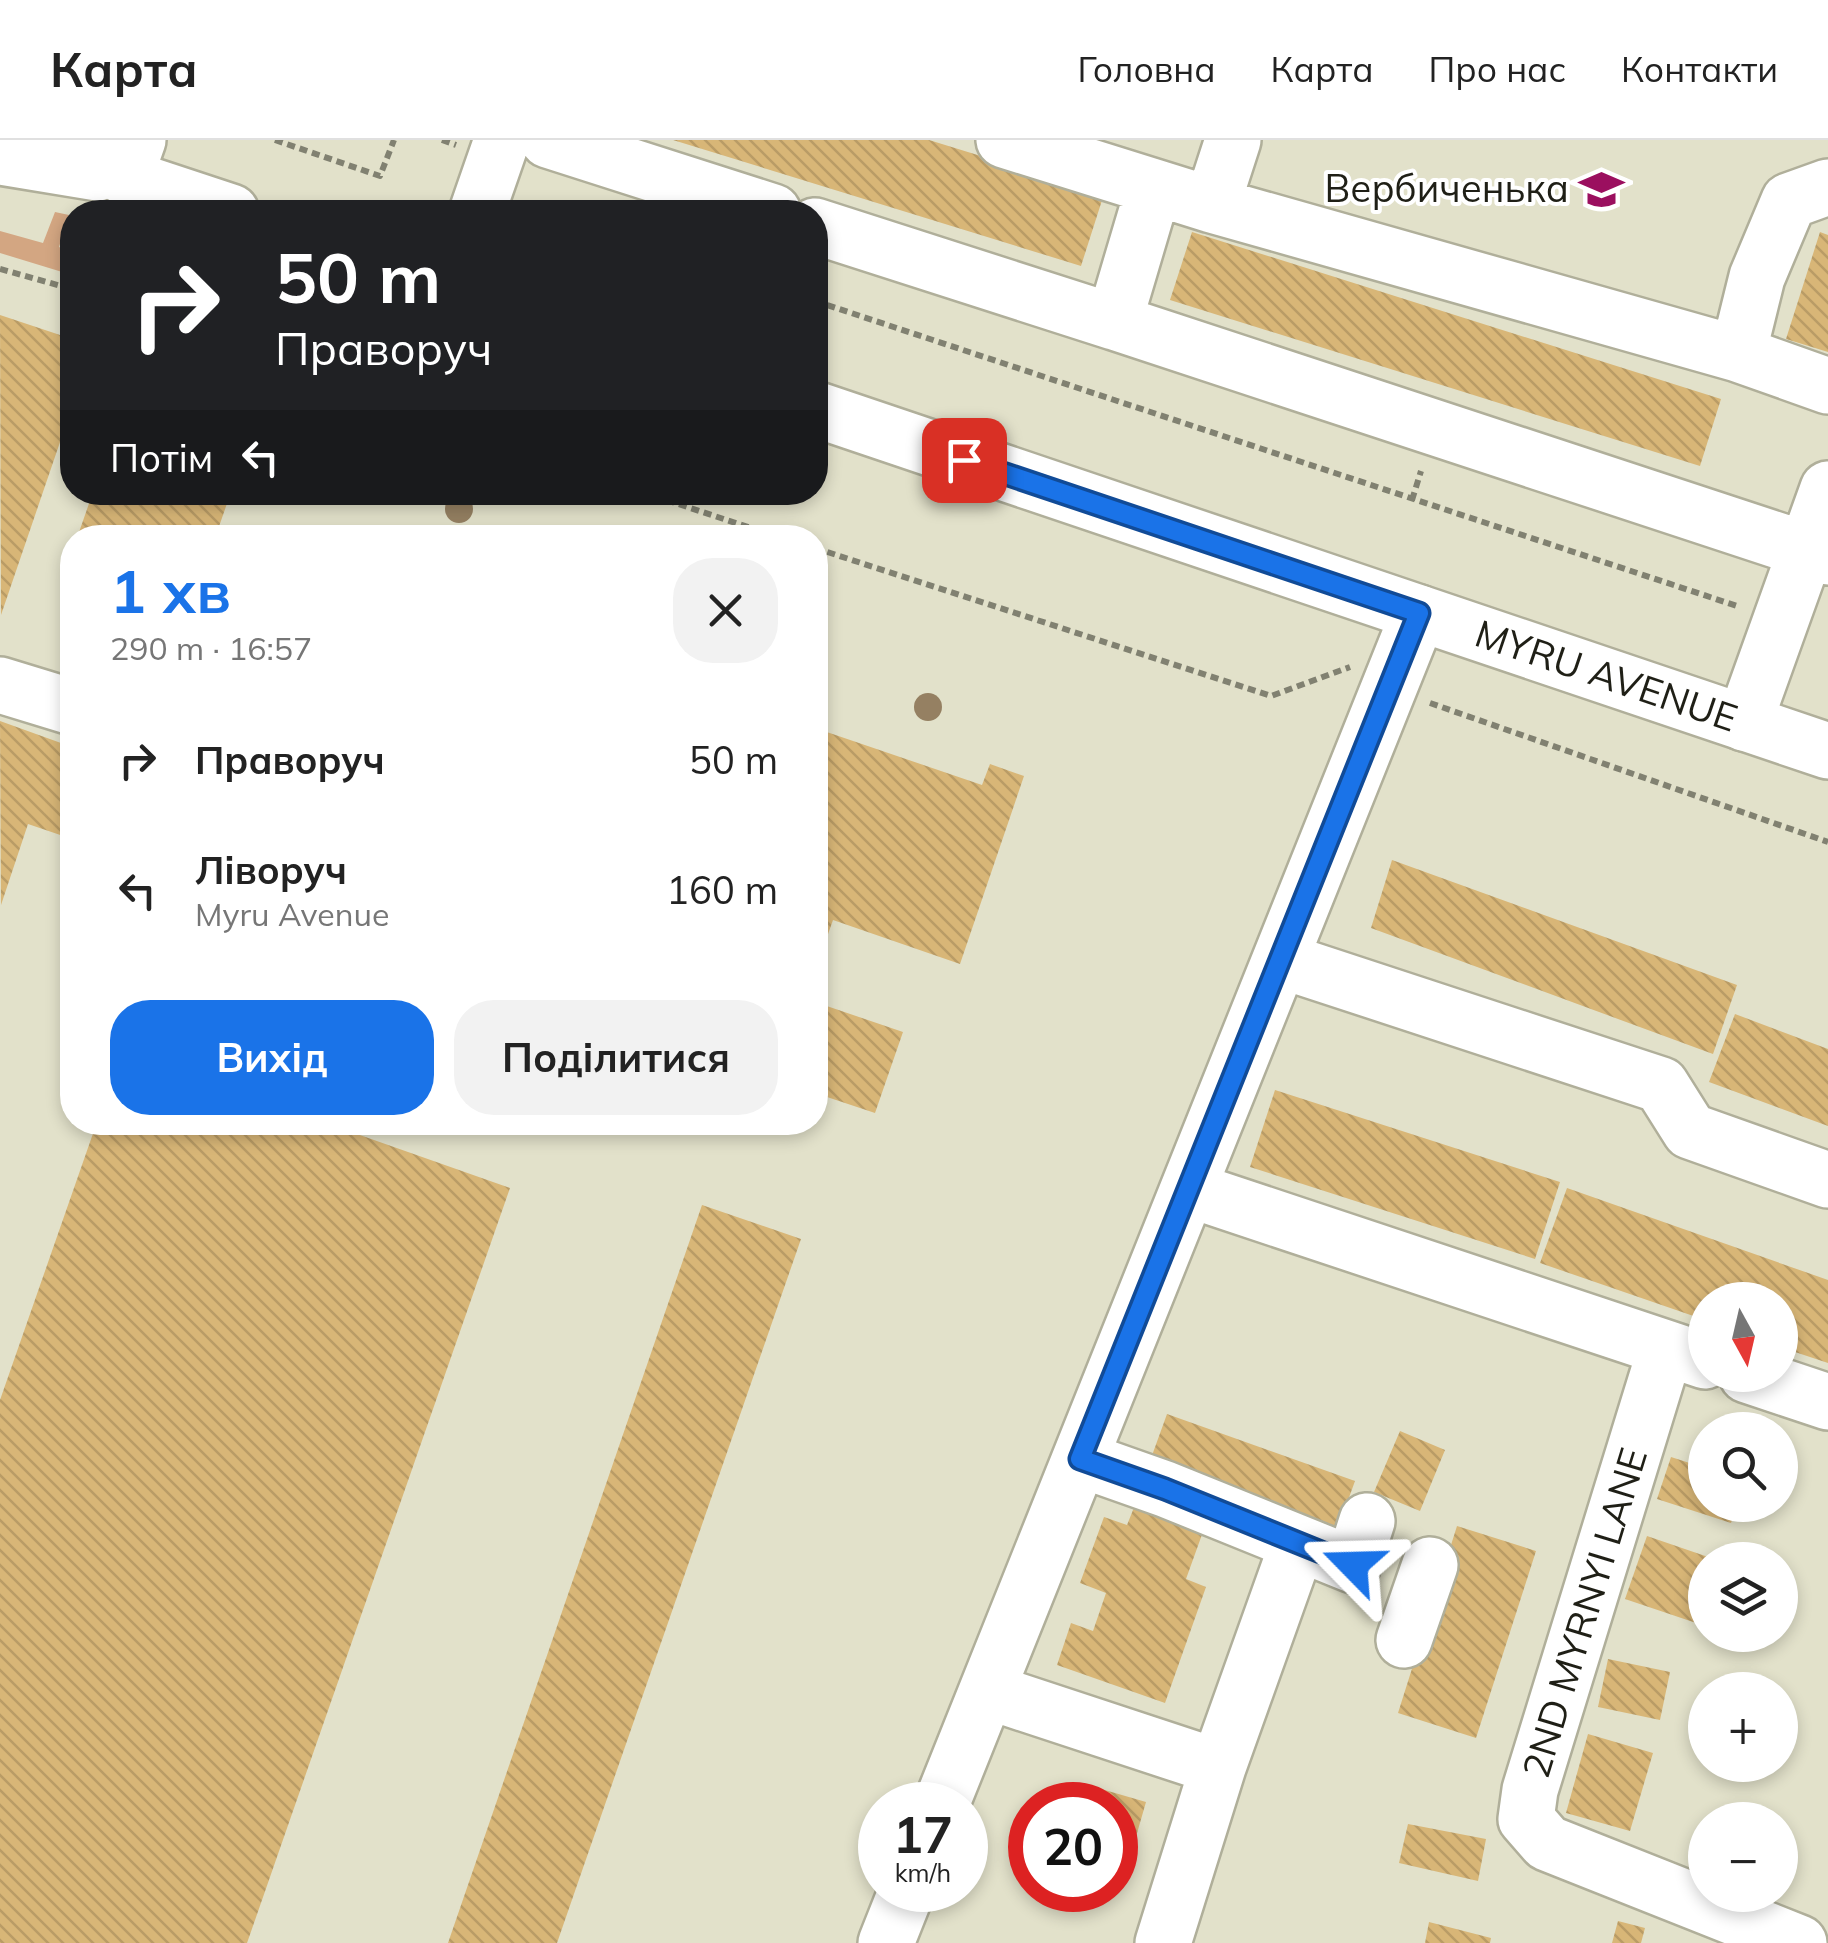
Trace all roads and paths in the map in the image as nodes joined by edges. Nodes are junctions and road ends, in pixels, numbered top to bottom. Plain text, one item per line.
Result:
1 (56, 140) edge
2 (275, 140) edge
3 (394, 140) edge
4 (502, 140) edge
5 (548, 140) edge
6 (1004, 140) edge
7 (1233, 140) edge
8 (0, 157) edge
9 (132, 158) edge
10 (1154, 187) junction
11 (1828, 188) edge
12 (209, 200) edge
13 (482, 200) edge
14 (736, 200) edge
15 (1212, 205) junction
16 (828, 230) edge
17 (0, 269) edge
18 (60, 286) edge
19 (828, 305) edge
20 (1114, 322) junction
21 (1738, 354) junction
22 (1828, 386) edge
23 (828, 413) edge
24 (1421, 470) dead end
25 (1828, 489) edge
26 (1412, 500) junction
27 (682, 505) edge
28 (742, 525) edge
29 (828, 552) edge
30 (1817, 554) edge
31 (1419, 613) junction
32 (1781, 620) junction
33 (0, 685) edge
34 (1389, 689) junction
35 (60, 702) edge
36 (1744, 723) junction
37 (1828, 751) edge
38 (1828, 842) edge
39 (1280, 960) junction
40 (1828, 1180) edge
41 (1188, 1189) junction
42 (1686, 1354) edge
43 (1798, 1392) edge
44 (1828, 1402) edge
45 (1080, 1459) junction
46 (1298, 1543) junction
47 (1415, 1606) dead end
48 (987, 1691) junction
49 (1218, 1767) junction
50 (951, 1782) edge
51 (898, 1912) edge
52 (886, 1943) edge
53 (1163, 1943) edge
54 (1799, 1943) edge

1 - 9 main road
2 - 3 path
4 - 13 main road
5 - 14 main road
6 - 10 main road
7 - 15 main road
8 - 9 main road
9 - 12 main road
10 - 15 main road
10 - 20 main road
11 - 21 main road
15 - 21 main road
16 - 20 main road
17 - 18 path
19 - 26 path
20 - 30 main road
21 - 22 main road
23 - 31 main road, MYRU AVENUE
24 - 26 path
25 - 30 main road
26 - 32 path
27 - 28 path
29 - 34 path
30 - 32 main road
31 - 34 main road
31 - 36 main road, MYRU AVENUE
32 - 36 main road
33 - 35 main road
34 - 38 path
34 - 39 main road
36 - 37 main road, MYRU AVENUE
39 - 40 main road
39 - 41 main road
41 - 42 main road
41 - 45 main road
42 - 54 main road, 2ND MYRNYI LANE
43 - 44 main road
45 - 46 main road
45 - 48 main road
46 - 47 main road
46 - 49 main road
48 - 49 main road
48 - 50 main road
49 - 53 main road
51 - 52 main road

